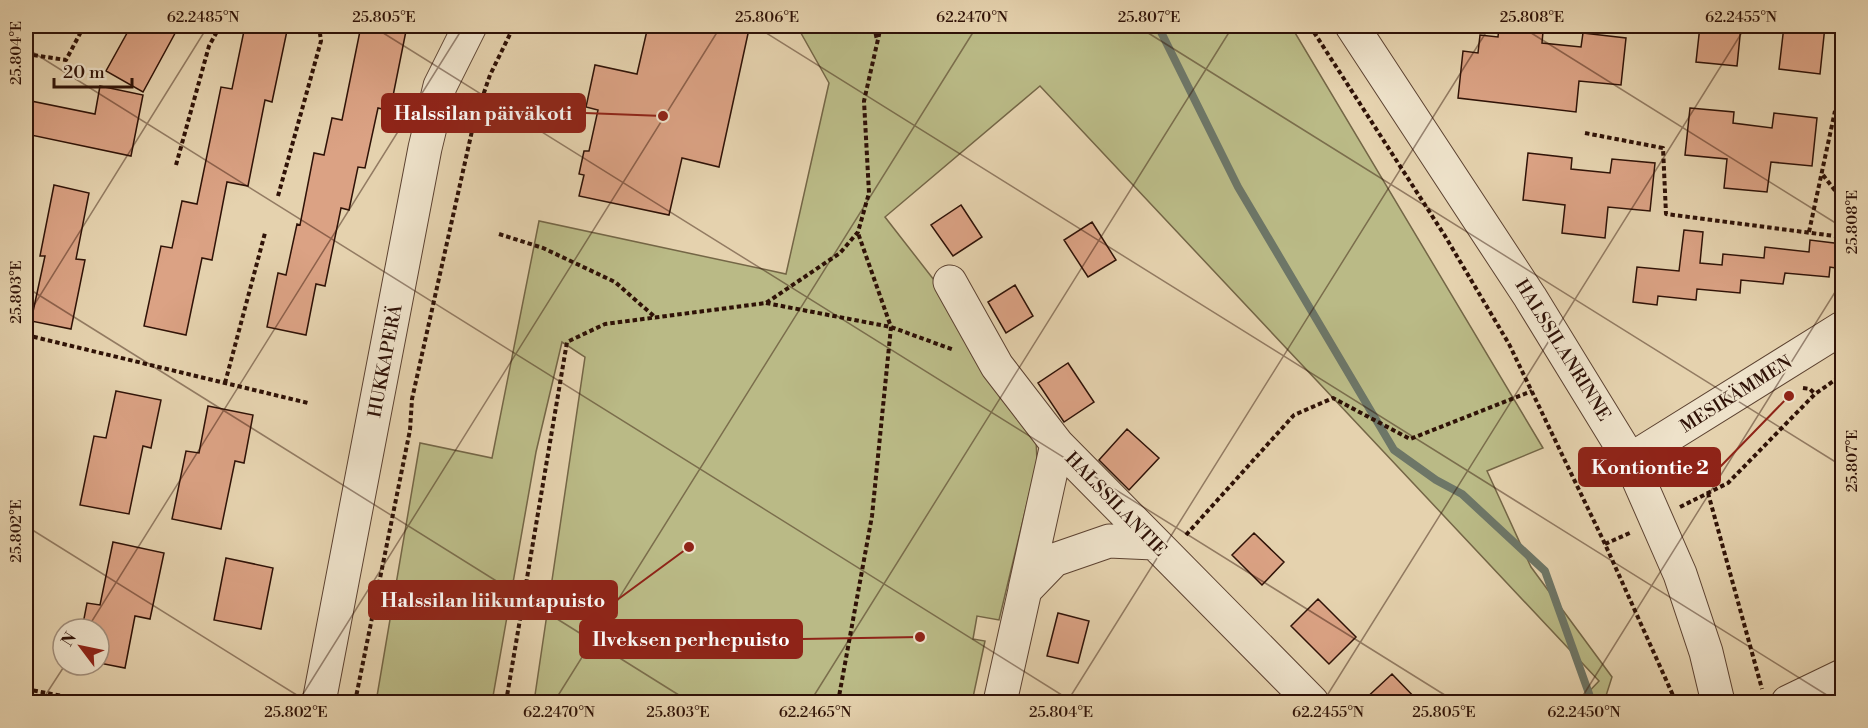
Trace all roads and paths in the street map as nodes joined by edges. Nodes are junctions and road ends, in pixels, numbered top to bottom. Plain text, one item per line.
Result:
1 (84, 26) edge
2 (220, 26) edge
3 (319, 26) edge
4 (470, 26) edge
5 (514, 26) edge
6 (874, 26) edge
7 (881, 26) edge
8 (1310, 26) edge
9 (1352, 26) edge
10 (878, 40) junction
11 (26, 54) edge
12 (1835, 111) dead end
13 (1585, 133) dead end
14 (176, 165) dead end
15 (1823, 175) junction
16 (31, 196) dead end
17 (278, 196) dead end
18 (1840, 197) dead end
19 (26, 222) edge
20 (858, 232) junction
21 (1809, 232) junction
22 (265, 233) dead end
23 (499, 234) dead end
24 (1842, 237) edge
25 (950, 282) dead end
26 (766, 303) junction
27 (657, 318) junction
28 (891, 327) junction
29 (1842, 328) edge
30 (26, 335) edge
31 (998, 366) junction
32 (1842, 375) edge
33 (225, 383) junction
34 (1532, 392) junction
35 (1796, 392) dead end
36 (1815, 394) junction
37 (308, 403) dead end
38 (1058, 444) junction
39 (1630, 460) junction
40 (1708, 493) junction
41 (1677, 509) dead end
42 (1634, 531) dead end
43 (1605, 544) junction
44 (1161, 549) junction
45 (1025, 590) junction
46 (1842, 676) edge
47 (26, 689) edge
48 (1775, 697) edge
49 (93, 702) edge
50 (319, 702) edge
51 (355, 702) edge
52 (506, 702) edge
53 (838, 702) edge
54 (1000, 702) edge
55 (1312, 702) edge
56 (1676, 702) edge
57 (1718, 702) edge

1 - 11 path
2 - 14 path
3 - 17 path
4 - 50 street, HUKKAPERÄ
5 - 51 path
6 - 10 path
7 - 10 path
8 - 34 path
9 - 39 street, HALSSILANRINNE
10 - 20 path
12 - 15 path
13 - 21 path
15 - 18 path
15 - 21 path
16 - 19 path
20 - 26 path
20 - 28 path
21 - 24 path
22 - 33 path
23 - 27 path
25 - 31 street, HALSSILANTIE
26 - 27 path
26 - 28 path
27 - 52 path
28 - 31 path
28 - 53 path
29 - 39 street, MESIKÄMMEN
30 - 33 path
31 - 38 street, HALSSILANTIE
32 - 36 path
33 - 37 path
34 - 43 path
34 - 44 path
35 - 36 path
36 - 40 path
38 - 44 street, HALSSILANTIE
38 - 45 street
39 - 57 street, HALSSILANRINNE
40 - 41 path
40 - 48 path
42 - 43 path
43 - 56 path
44 - 45 street
44 - 55 street, HALSSILANTIE
45 - 54 street
46 - 48 street
47 - 49 path

